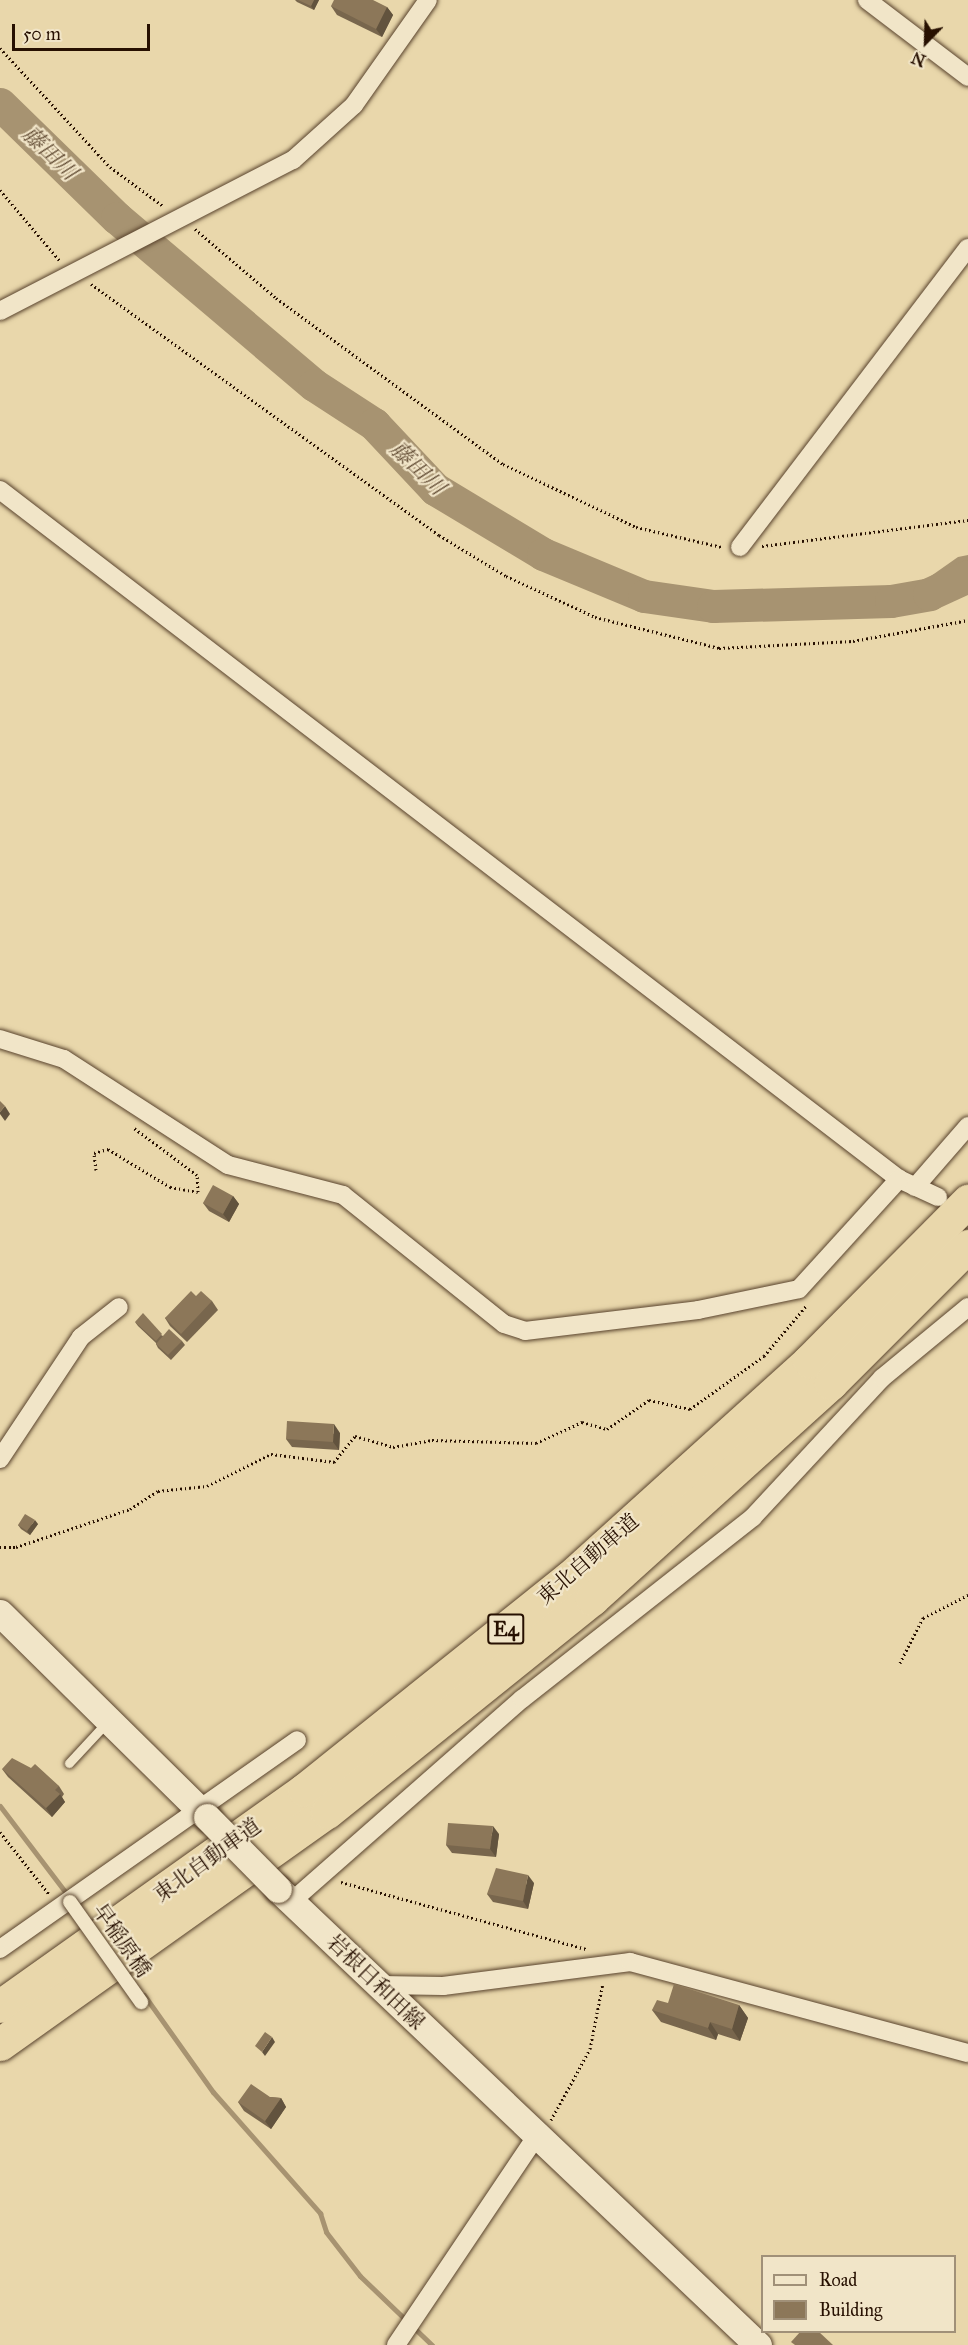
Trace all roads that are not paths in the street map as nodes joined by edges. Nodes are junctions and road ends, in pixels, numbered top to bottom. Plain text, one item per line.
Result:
1 (428, 0) edge
2 (867, 0) edge
3 (968, 77) edge
4 (968, 248) edge
5 (0, 311) edge
6 (0, 490) edge
7 (740, 547) road end
8 (0, 1039) edge
9 (968, 1126) edge
10 (898, 1179) junction
11 (915, 1187) junction
12 (953, 1199) edge
13 (968, 1246) edge
14 (119, 1307) dead end
15 (968, 1307) edge
16 (0, 1459) edge
17 (0, 1612) edge
18 (109, 1720) junction
19 (297, 1740) dead end
20 (69, 1763) dead end
21 (202, 1811) junction
22 (285, 1895) junction
23 (64, 1904) junction
24 (0, 1949) edge
25 (380, 1985) junction
26 (141, 2002) dead end
27 (0, 2006) edge
28 (0, 2044) edge
29 (968, 2053) edge
30 (536, 2137) junction
31 (396, 2345) edge
32 (758, 2345) edge

1 - 5 street
2 - 3 street
4 - 7 street
6 - 10 street
8 - 10 street
9 - 11 street
10 - 11 street
11 - 12 street
12 - 27 highway, 東北自動車道 / E4
13 - 28 highway, 東北自動車道 / E4
14 - 16 street
15 - 22 street
17 - 18 main road, 岩根日和田線
18 - 20 lane
18 - 21 main road, 岩根日和田線
19 - 21 street
21 - 22 main road, 岩根日和田線, bridge
21 - 23 street
22 - 25 main road, 岩根日和田線
23 - 24 street
23 - 26 street, 早稲原橋, bridge
25 - 29 street
25 - 30 main road, 岩根日和田線
30 - 31 street
30 - 32 main road, 岩根日和田線

